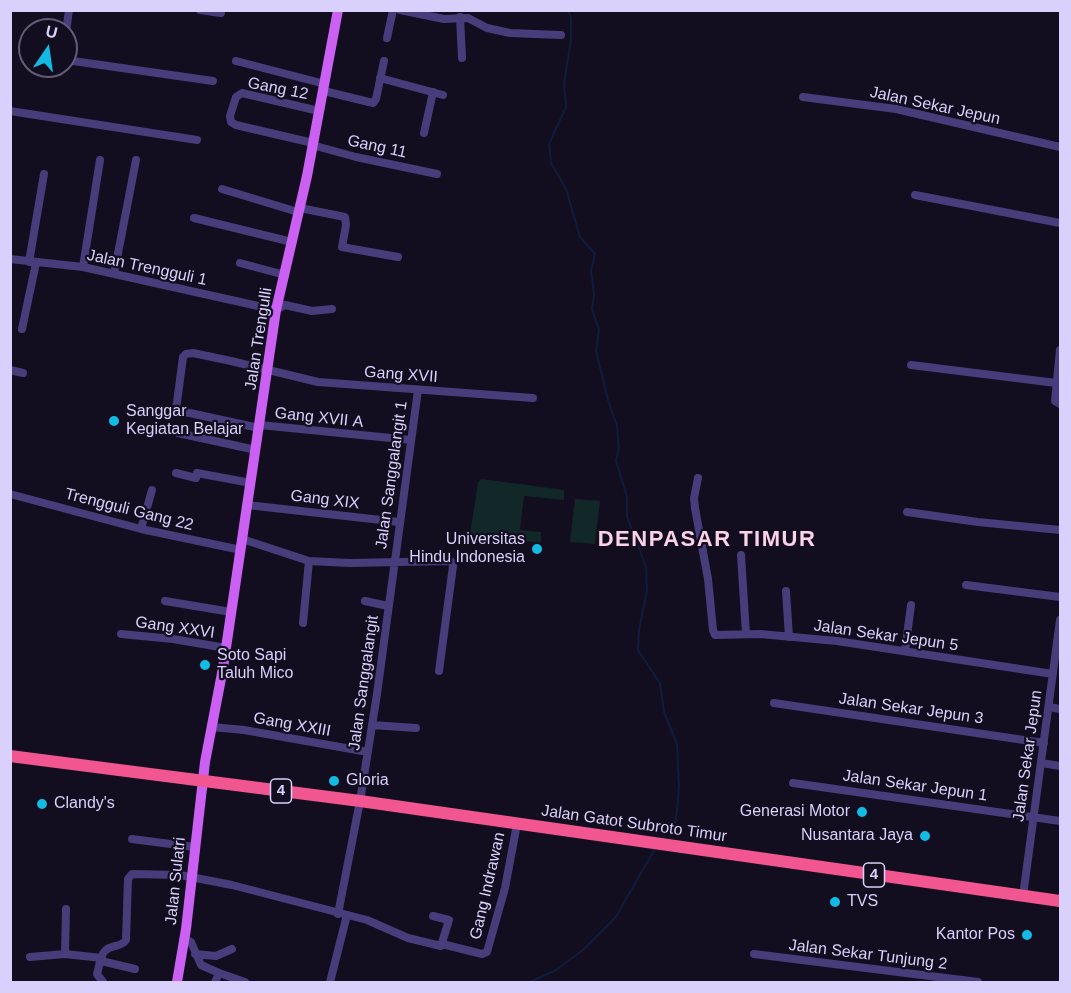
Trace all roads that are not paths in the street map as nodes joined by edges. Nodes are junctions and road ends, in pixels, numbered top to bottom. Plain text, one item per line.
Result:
1 (200, 10) edge
2 (338, 10) edge
3 (393, 10) edge
4 (400, 10) edge
5 (221, 13) dead end
6 (428, 13) edge
7 (460, 17) junction
8 (561, 35) dead end
9 (387, 38) dead end
10 (462, 58) dead end
11 (236, 61) dead end
12 (384, 61) dead end
13 (78, 62) edge
14 (380, 78) junction
15 (213, 81) dead end
16 (325, 87) junction
17 (433, 92) junction
18 (443, 95) dead end
19 (802, 97) dead end
20 (10, 111) edge
21 (319, 111) junction
22 (424, 134) dead end
23 (197, 140) dead end
24 (313, 144) junction
25 (1060, 147) edge
26 (100, 160) dead end
27 (136, 160) dead end
28 (44, 174) dead end
29 (437, 174) dead end
30 (222, 189) dead end
31 (915, 195) dead end
32 (299, 210) junction
33 (194, 218) dead end
34 (1060, 223) edge
35 (292, 242) junction
36 (398, 257) dead end
37 (10, 259) edge
38 (33, 263) junction
39 (240, 263) dead end
40 (83, 267) junction
41 (114, 274) junction
42 (285, 275) junction
43 (332, 309) dead end
44 (276, 310) junction
45 (22, 329) dead end
46 (1060, 350) edge
47 (910, 365) dead end
48 (10, 370) edge
49 (268, 371) junction
50 (23, 373) dead end
51 (1056, 383) junction
52 (418, 390) junction
53 (533, 398) dead end
54 (1060, 404) edge
55 (260, 426) junction
56 (178, 433) dead end
57 (411, 440) junction
58 (256, 450) junction
59 (176, 473) dead end
60 (698, 478) dead end
61 (251, 483) junction
62 (152, 489) dead end
63 (10, 494) edge
64 (248, 505) junction
65 (907, 512) dead end
66 (399, 522) junction
67 (141, 529) junction
68 (1060, 530) edge
69 (242, 544) junction
70 (741, 555) dead end
71 (309, 561) junction
72 (393, 563) junction
73 (966, 585) dead end
74 (786, 591) dead end
75 (1060, 597) edge
76 (165, 601) dead end
77 (366, 601) dead end
78 (911, 605) dead end
79 (388, 606) junction
80 (231, 612) junction
81 (1060, 620) edge
82 (303, 623) dead end
83 (121, 634) dead end
84 (746, 634) junction
85 (789, 637) junction
86 (1059, 645) edge
87 (226, 648) junction
88 (905, 651) junction
89 (439, 671) dead end
90 (1053, 674) junction
91 (774, 704) dead end
92 (1048, 707) junction
93 (1060, 709) edge
94 (372, 725) junction
95 (212, 727) junction
96 (416, 728) dead end
97 (1044, 743) junction
98 (368, 752) junction
99 (10, 756) edge
100 (1041, 763) junction
101 (1060, 766) edge
102 (202, 782) junction
103 (793, 783) dead end
104 (359, 804) junction
105 (1034, 817) junction
106 (1060, 821) edge
107 (517, 824) junction
108 (132, 839) dead end
109 (195, 847) junction
110 (191, 877) junction
111 (1023, 896) junction
112 (1060, 901) edge
113 (66, 909) dead end
114 (338, 914) junction
115 (347, 915) junction
116 (433, 916) dead end
117 (185, 939) junction
118 (442, 944) junction
119 (232, 949) dead end
120 (65, 954) junction
121 (195, 954) junction
122 (754, 954) dead end
123 (30, 957) dead end
124 (102, 960) junction
125 (135, 969) dead end
126 (219, 973) junction
127 (918, 978) edge
128 (103, 982) edge
129 (177, 982) edge
130 (215, 982) edge
131 (245, 982) edge
132 (330, 982) edge
133 (978, 982) edge

1 - 5 street
2 - 16 main road, Jalan Trengulli
3 - 9 street
4 - 6 street
6 - 7 street
7 - 8 street
7 - 10 street
11 - 16 street
12 - 14 street
13 - 15 street
14 - 16 street
14 - 17 street
16 - 21 main road, Jalan Trengulli
17 - 18 street
17 - 22 street
19 - 25 street, Jalan Sekar Jepun
20 - 23 street
21 - 24 main road, Jalan Trengulli
21 - 24 street, Gang 12
24 - 29 street, Gang 11
24 - 32 main road, Jalan Trengulli
26 - 40 street
27 - 41 street
28 - 38 street
30 - 32 street
31 - 34 street
32 - 35 main road, Jalan Trengulli
32 - 36 street
33 - 35 street
35 - 42 main road, Jalan Trengulli
37 - 38 street, Jalan Trengguli 1
38 - 40 street, Jalan Trengguli 1
38 - 45 street
39 - 42 street
40 - 41 street, Jalan Trengguli 1
41 - 44 street, Jalan Trengguli 1
42 - 44 main road, Jalan Trengulli
43 - 44 street, Jalan Trengguli 1
44 - 49 main road, Jalan Trengulli
46 - 51 street
47 - 51 street
48 - 50 street
49 - 52 street, Gang XVII
49 - 55 main road, Jalan Trengulli
49 - 55 street, Gang XVII
51 - 54 street
52 - 53 street, Gang XVII
52 - 57 street, Jalan Sanggalangit 1
55 - 57 street, Gang XVII A
55 - 58 main road, Jalan Trengulli
56 - 58 street
57 - 66 street, Jalan Sanggalangit 1
58 - 61 main road, Jalan Trengulli
59 - 61 street
60 - 84 street, Jalan Sekar Jepun 5
61 - 64 main road, Jalan Trengulli
62 - 67 street
63 - 67 street, Trengguli Gang 22
64 - 66 street, Gang XIX
64 - 69 main road, Jalan Trengulli
65 - 68 street
66 - 72 street, Jalan Sanggalangit 1
67 - 69 street, Trengguli Gang 22
69 - 71 street
69 - 80 main road, Jalan Trengulli
70 - 84 street
71 - 72 street
71 - 82 street
72 - 79 street, Jalan Sanggalangit
72 - 89 street
73 - 75 street
74 - 85 street
76 - 80 street
77 - 79 street
78 - 88 street
79 - 94 street, Jalan Sanggalangit
80 - 87 main road, Jalan Trengulli
81 - 86 street, Jalan Sekar Jepun
83 - 87 street, Gang XXVI
84 - 85 street, Jalan Sekar Jepun 5
85 - 88 street, Jalan Sekar Jepun 5
86 - 90 street, Jalan Sekar Jepun
87 - 95 main road, Jalan Trengulli
88 - 90 street, Jalan Sekar Jepun 5
90 - 92 street, Jalan Sekar Jepun
91 - 97 street, Jalan Sekar Jepun 3
92 - 93 street
92 - 97 street, Jalan Sekar Jepun
94 - 96 street
94 - 98 street, Jalan Sanggalangit
95 - 98 street, Gang XXIII
95 - 102 main road, Jalan Trengulli
97 - 100 street, Jalan Sekar Jepun
98 - 104 street, Jalan Sanggalangit
99 - 102 highway, 4
100 - 101 street
100 - 105 street, Jalan Sekar Jepun
102 - 104 highway, Jalan Gatot Subroto Timur / 4
102 - 109 main road, Jalan Sulatri
103 - 105 street, Jalan Sekar Jepun 1
104 - 107 highway, Jalan Gatot Subroto Timur / 4
104 - 114 street, Jalan Sanggalangit
105 - 106 street, Jalan Sekar Jepun 1
105 - 111 street, Jalan Sekar Jepun
107 - 111 highway, Jalan Gatot Subroto Timur / 4
107 - 118 street, Gang Indrawan
108 - 109 street
109 - 110 main road, Jalan Sulatri
110 - 114 street
110 - 117 main road, Jalan Sulatri
110 - 124 street
111 - 112 highway, Jalan Gatot Subroto Timur / 4
113 - 120 street
114 - 115 street
115 - 118 street
115 - 132 street
116 - 118 street
117 - 121 street
117 - 129 main road, Jalan Sulatri
119 - 121 street
120 - 123 street
120 - 124 street
121 - 126 street
122 - 127 street, Jalan Sekar Tunjung 2
124 - 125 street
124 - 128 street
126 - 130 street
126 - 131 street
127 - 133 street, Jalan Sekar Tunjung 2

